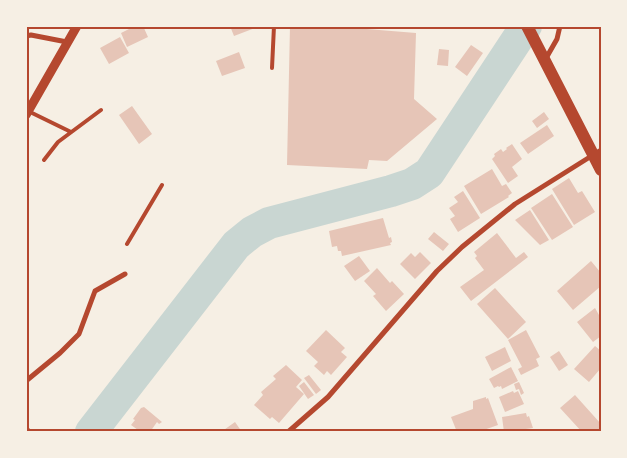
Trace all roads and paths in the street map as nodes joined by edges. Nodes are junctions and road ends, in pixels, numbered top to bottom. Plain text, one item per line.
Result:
1 (77, 26) edge
2 (274, 26) edge
3 (527, 26) edge
4 (560, 26) edge
5 (26, 36) edge
6 (67, 42) junction
7 (544, 60) junction
8 (272, 68) dead end
9 (101, 110) dead end
10 (27, 113) edge
11 (71, 132) junction
12 (597, 152) edge
13 (44, 160) dead end
14 (601, 170) edge
15 (162, 185) dead end
16 (127, 244) dead end
17 (125, 274) dead end
18 (26, 382) edge
19 (26, 428) edge
20 (29, 432) edge
21 (288, 432) edge

1 - 6 street
2 - 8 lane
3 - 7 main road
4 - 7 street
5 - 6 street
6 - 10 street
7 - 12 main road
9 - 11 lane
10 - 11 lane
11 - 13 lane
12 - 14 main road
12 - 21 street
15 - 16 lane
17 - 18 street
19 - 20 street

